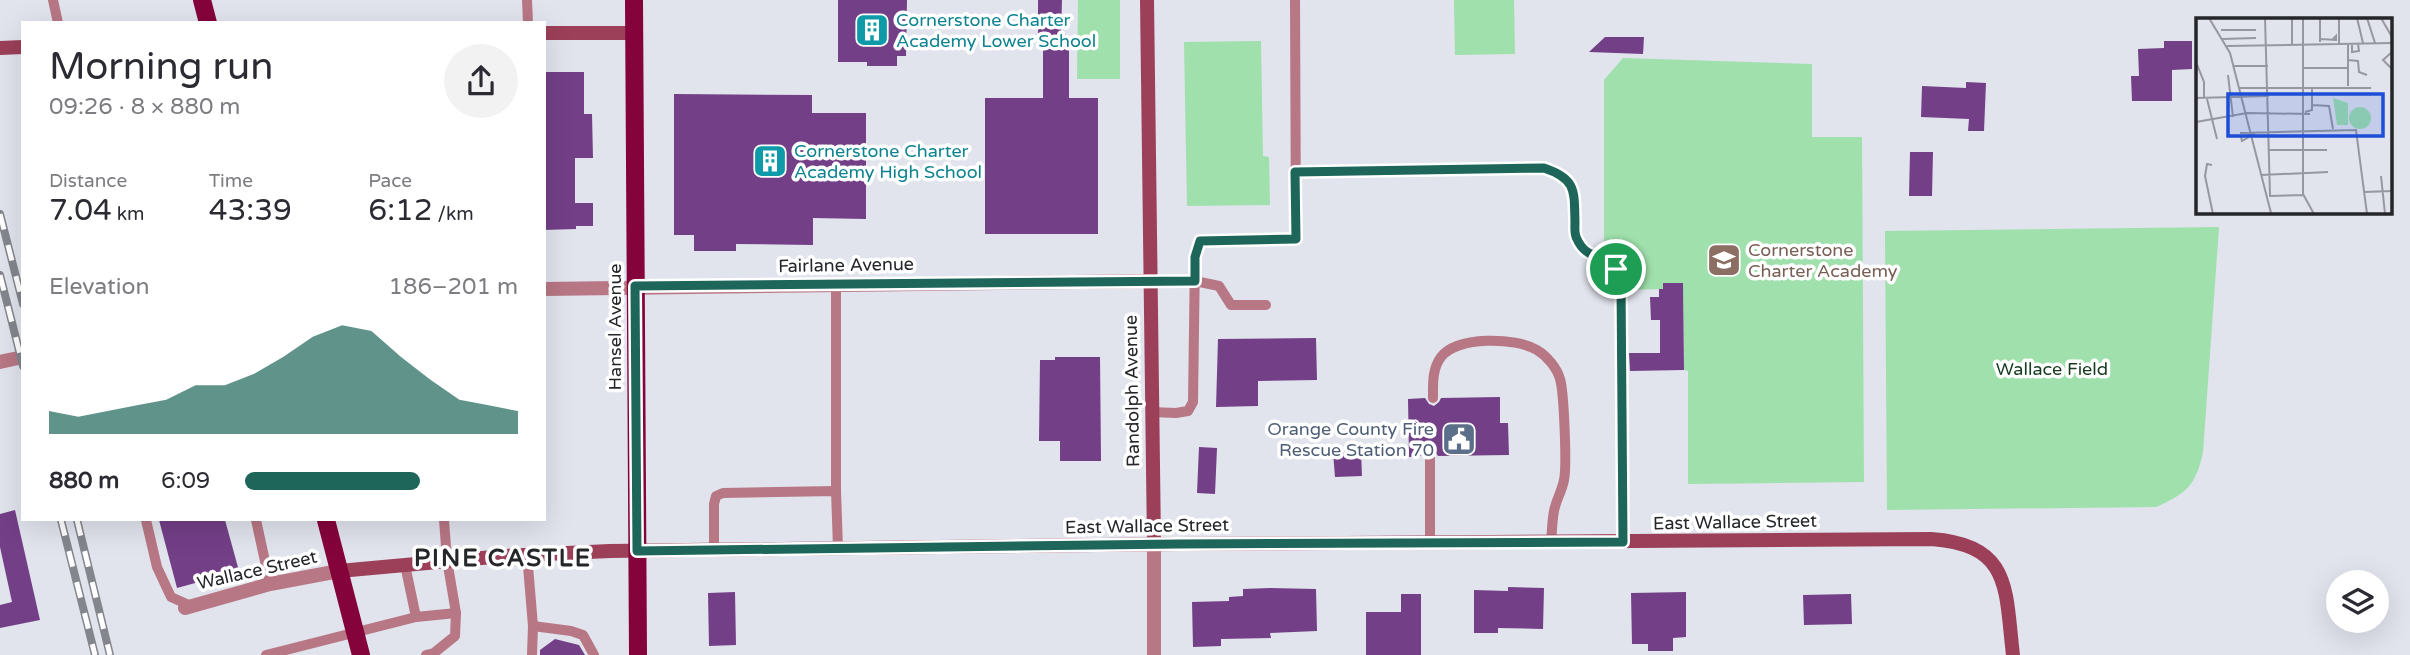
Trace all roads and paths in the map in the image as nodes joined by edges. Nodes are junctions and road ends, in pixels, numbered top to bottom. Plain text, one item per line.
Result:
1 (53, 0) edge
2 (202, 0) edge
3 (527, 0) edge
4 (634, 0) edge
5 (1147, 0) edge
6 (1295, 0) edge
7 (58, 21) edge
8 (207, 21) edge
9 (527, 21) edge
10 (546, 33) edge
11 (634, 33) junction
12 (21, 47) edge
13 (0, 48) edge
14 (1295, 172) junction
15 (1149, 281) junction
16 (1195, 281) junction
17 (836, 284) junction
18 (635, 286) junction
19 (546, 289) edge
20 (1266, 305) dead end
21 (21, 357) edge
22 (0, 362) edge
23 (1433, 398) dead end
24 (1152, 412) junction
25 (1430, 456) dead end
26 (836, 491) junction
27 (146, 521) edge
28 (256, 521) edge
29 (326, 521) edge
30 (444, 521) edge
31 (1623, 542) junction
32 (1551, 543) junction
33 (1154, 544) junction
34 (1430, 544) junction
35 (838, 548) junction
36 (714, 550) junction
37 (637, 551) junction
38 (527, 554) junction
39 (447, 560) junction
40 (405, 565) junction
41 (339, 571) junction
42 (270, 584) junction
43 (188, 607) joint
44 (456, 613) junction
45 (416, 617) junction
46 (533, 626) junction
47 (355, 633) junction
48 (319, 643) junction
49 (266, 655) edge
50 (322, 655) edge
51 (360, 655) edge
52 (426, 655) edge
53 (532, 655) edge
54 (594, 655) edge
55 (638, 655) edge
56 (1154, 655) edge
57 (2013, 655) edge

1 - 7 lane
2 - 8 main road
3 - 9 lane
4 - 11 main road, Hansel Avenue
5 - 15 street, Randolph Avenue
6 - 14 lane
10 - 11 street
11 - 18 main road, Hansel Avenue
12 - 13 street
14 - 16 lane
14 - 31 lane
15 - 16 lane
15 - 17 street, Fairlane Avenue
15 - 24 street, Randolph Avenue
16 - 20 lane
16 - 24 lane
17 - 18 street, Fairlane Avenue
17 - 26 lane
18 - 19 street, Fairlane Avenue
18 - 37 main road, Hansel Avenue
21 - 22 street
23 - 32 lane
24 - 33 street, Randolph Avenue
25 - 34 lane
26 - 35 lane
26 - 36 lane
27 - 43 lane
28 - 42 lane
29 - 41 main road
30 - 39 lane
31 - 32 street, East Wallace Street
31 - 57 street, East Wallace Street
32 - 34 street, East Wallace Street
33 - 34 street, East Wallace Street
33 - 35 street, East Wallace Street
33 - 56 street, Randolph Avenue
35 - 36 street, East Wallace Street
36 - 37 street, East Wallace Street
37 - 38 street, East Wallace Street
37 - 55 main road, Hansel Avenue
38 - 39 street, East Wallace Street
38 - 46 lane
39 - 40 street, East Wallace Street
39 - 44 lane
40 - 41 street, East Wallace Street
40 - 45 lane
41 - 42 street, Wallace Street
41 - 47 main road
42 - 43 street, Wallace Street
44 - 45 lane
44 - 52 lane
45 - 47 lane
46 - 53 lane
46 - 54 lane
47 - 48 lane
47 - 51 main road
48 - 49 lane
48 - 50 lane

